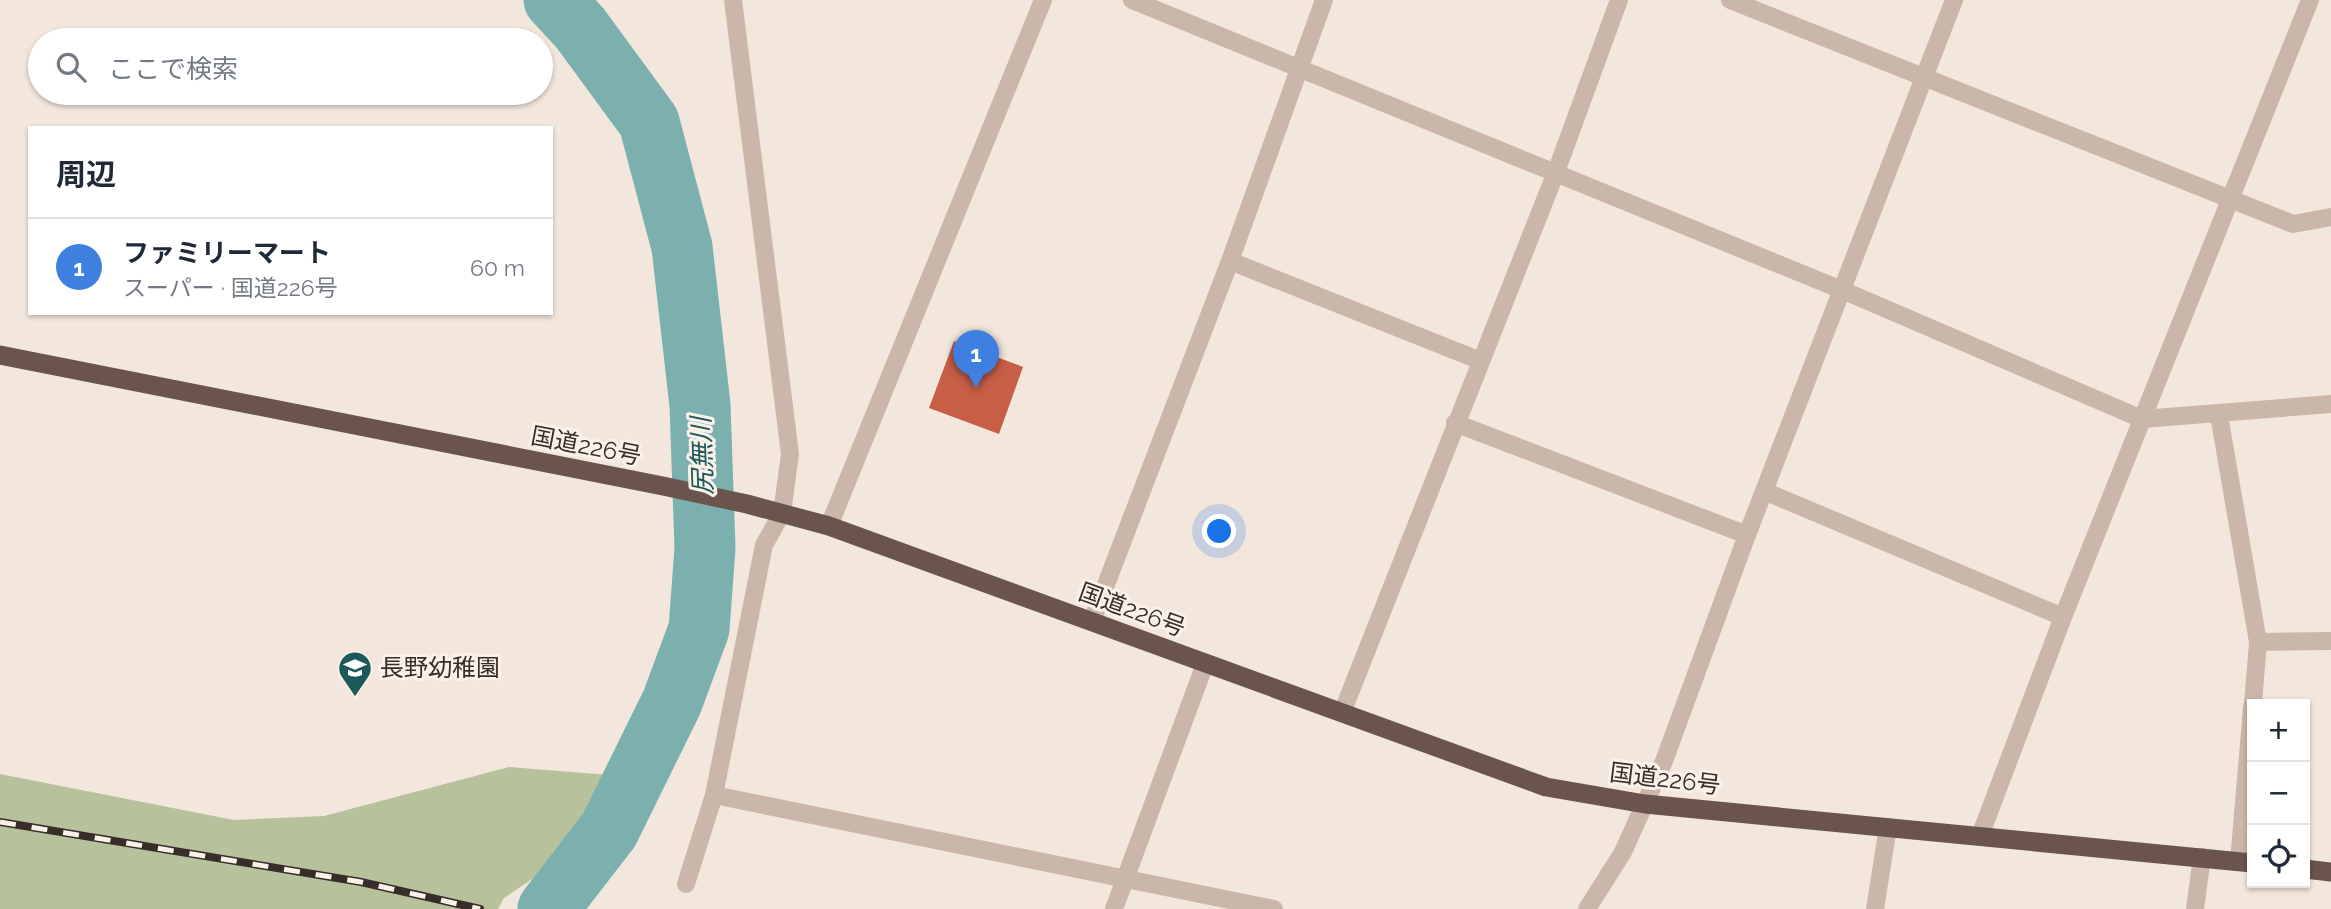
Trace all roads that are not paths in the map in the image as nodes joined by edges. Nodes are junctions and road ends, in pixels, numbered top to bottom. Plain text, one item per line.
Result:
1 (733, 0) edge
2 (1044, 0) edge
3 (1132, 0) edge
4 (1324, 0) edge
5 (1619, 0) edge
6 (1730, 0) edge
7 (1954, 0) edge
8 (2310, 0) edge
9 (1301, 68) junction
10 (1924, 77) junction
11 (1556, 172) junction
12 (2229, 201) junction
13 (2331, 217) edge
14 (1230, 261) junction
15 (1842, 290) junction
16 (0, 355) edge
17 (1481, 361) junction
18 (2331, 404) edge
19 (2220, 415) junction
20 (2142, 419) junction
21 (1455, 423) junction
22 (1764, 491) junction
23 (782, 513) junction
24 (829, 526) junction
25 (1747, 535) junction
26 (2063, 617) junction
27 (1092, 621) junction
28 (2331, 641) edge
29 (2258, 642) junction
30 (1205, 664) junction
31 (2253, 699) edge
32 (1342, 713) junction
33 (2250, 762) edge
34 (715, 795) junction
35 (1645, 804) junction
36 (1888, 827) junction
37 (1980, 836) junction
38 (2202, 858) junction
39 (2246, 862) edge
40 (2310, 870) edge
41 (2331, 872) edge
42 (1124, 879) junction
43 (685, 884) dead end
44 (1114, 909) edge
45 (1274, 909) edge
46 (1587, 909) edge
47 (1875, 909) edge
48 (2195, 909) edge

1 - 23 street
2 - 24 street
3 - 9 street
4 - 9 street
5 - 11 street
6 - 10 street
7 - 10 street
8 - 12 street
9 - 11 street
9 - 14 street
10 - 12 street
10 - 15 street
11 - 15 street
11 - 17 street
12 - 13 street
12 - 20 street
14 - 17 street
14 - 27 street
15 - 20 street
15 - 22 street
16 - 23 highway, 国道226号
17 - 21 street
18 - 19 street
19 - 20 street
19 - 29 street
20 - 26 street
21 - 25 street
21 - 32 street
22 - 25 street
22 - 26 street
23 - 24 highway, 国道226号
23 - 34 street
24 - 27 highway, 国道226号
25 - 35 street
26 - 37 street
27 - 30 highway, 国道226号
28 - 29 street
29 - 31 street
30 - 32 highway, 国道226号
30 - 42 street
32 - 35 highway, 国道226号
33 - 39 street
34 - 42 street
34 - 43 street
35 - 36 highway, 国道226号
35 - 46 street
36 - 37 highway, 国道226号
36 - 47 street
37 - 38 highway, 国道226号
38 - 39 highway, 国道226号
38 - 48 street
40 - 41 highway
42 - 44 street
42 - 45 street

